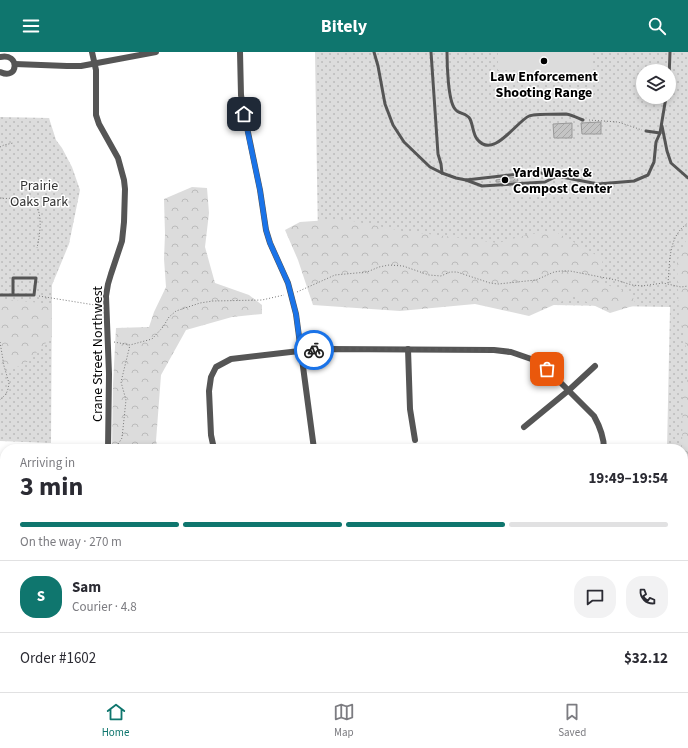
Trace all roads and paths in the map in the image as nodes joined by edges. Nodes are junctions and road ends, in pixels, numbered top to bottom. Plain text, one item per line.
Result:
1 (92, 52) edge
2 (156, 52) edge
3 (240, 52) edge
4 (374, 52) edge
5 (431, 52) edge
6 (447, 52) edge
7 (670, 52) edge
8 (0, 57) edge
9 (95, 63) junction
10 (15, 64) junction
11 (670, 64) edge
12 (0, 72) edge
13 (665, 104) edge
14 (583, 120) joint
15 (662, 122) junction
16 (646, 131) joint
17 (660, 133) junction
18 (13, 143) dead end
19 (0, 147) edge
20 (442, 173) junction
21 (556, 177) junction
22 (688, 178) edge
23 (466, 180) junction
24 (0, 198) edge
25 (688, 223) edge
26 (37, 248) dead end
27 (668, 283) junction
28 (688, 286) edge
29 (298, 292) dead end
30 (0, 295) edge
31 (13, 295) junction
32 (34, 295) junction
33 (285, 295) dead end
34 (106, 307) junction
35 (107, 341) junction
36 (0, 342) edge
37 (130, 345) junction
38 (408, 349) junction
39 (301, 351) junction
40 (595, 366) dead end
41 (569, 390) junction
42 (0, 400) edge
43 (524, 427) dead end
44 (415, 440) dead end
45 (108, 444) edge
46 (118, 444) edge
47 (213, 444) edge
48 (313, 444) edge
49 (604, 444) edge

1 - 9 street, Crane Street Northwest
2 - 9 street
3 - 39 street
4 - 20 lane
5 - 20 lane
6 - 14 lane
7 - 11 lane
8 - 10 street
9 - 10 street
9 - 34 street, Crane Street Northwest
10 - 12 street
13 - 15 lane
14 - 16 path
15 - 17 lane
15 - 22 lane
16 - 17 lane
17 - 21 lane
18 - 19 path
20 - 23 lane
21 - 23 lane
21 - 23 lane
24 - 26 path
25 - 27 path
27 - 28 path
27 - 29 path
30 - 31 lane
31 - 32 lane
31 - 32 lane
32 - 34 path
33 - 37 path
34 - 35 street, Crane Street Northwest
35 - 37 path
35 - 45 street, Crane Street Northwest
36 - 42 path
37 - 46 path
38 - 39 street
38 - 41 street
38 - 44 street
39 - 47 street
39 - 48 street
40 - 41 street
41 - 43 street
41 - 49 street

